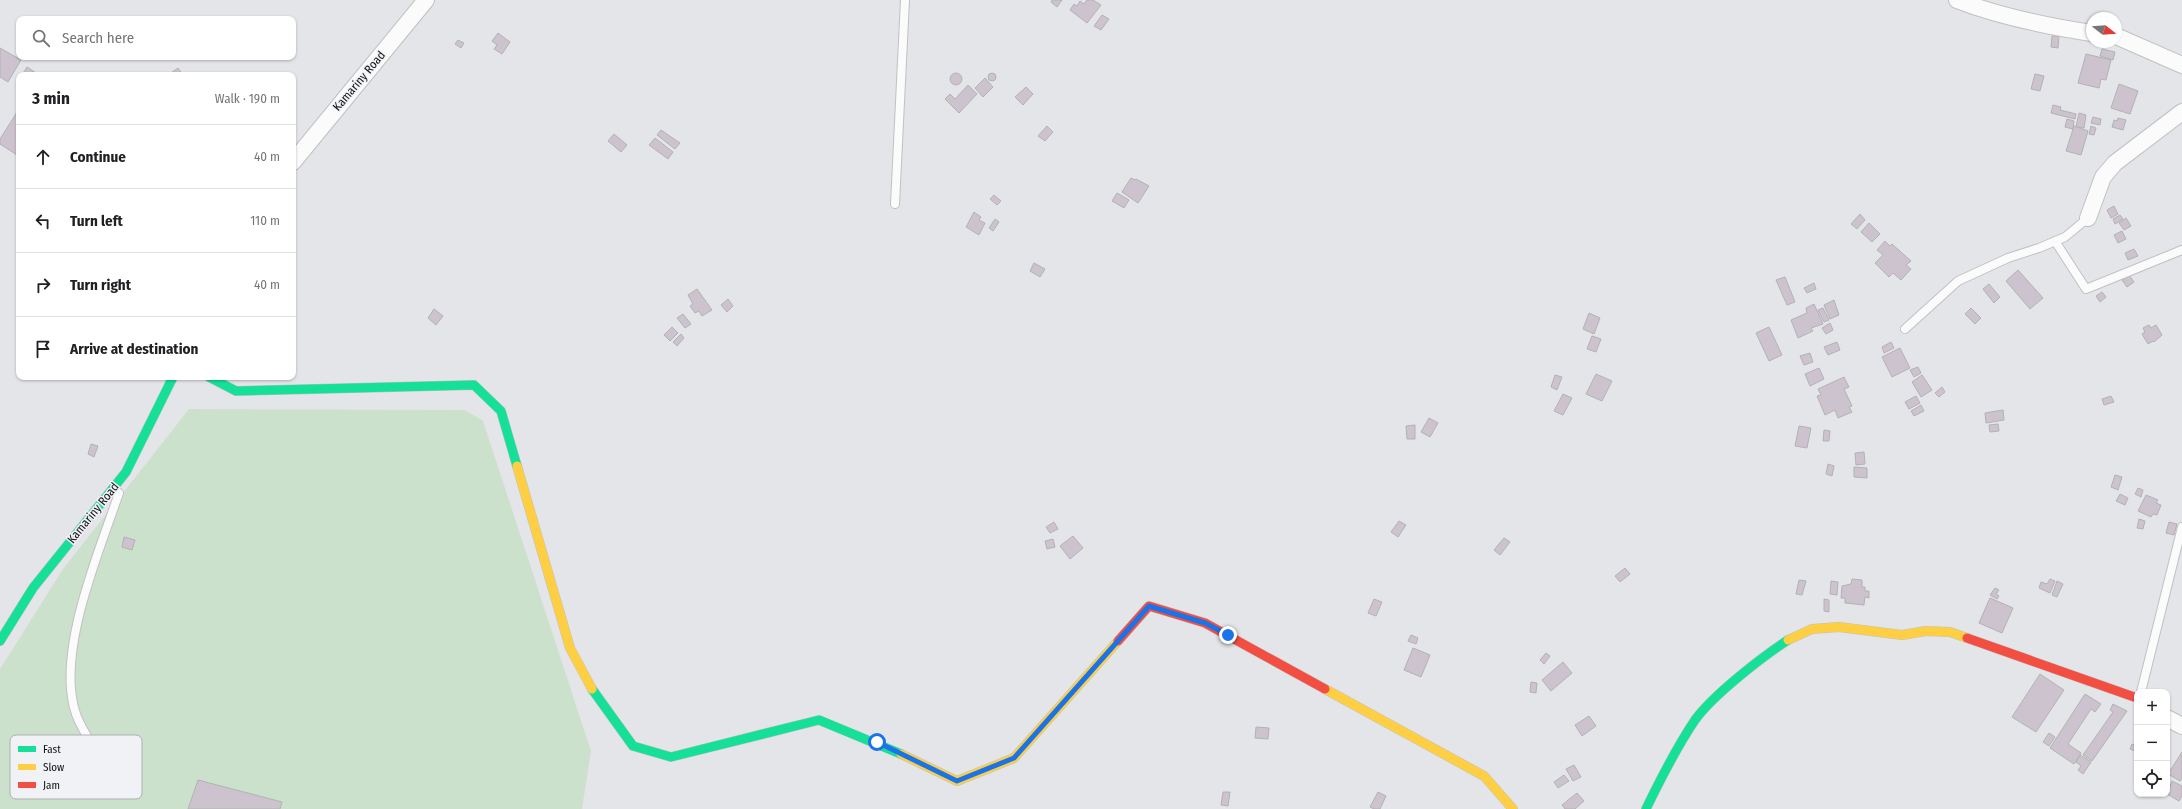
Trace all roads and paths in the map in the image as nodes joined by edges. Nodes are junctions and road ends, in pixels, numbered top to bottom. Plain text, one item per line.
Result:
1 (426, 0) edge
2 (905, 0) edge
3 (1957, 0) edge
4 (2086, 32) edge
5 (2122, 39) edge
6 (2182, 66) edge
7 (2182, 112) edge
8 (296, 158) edge
9 (895, 204) dead end
10 (2088, 218) joint
11 (2055, 242) junction
12 (2182, 250) edge
13 (1905, 329) dead end
14 (172, 380) edge
15 (214, 380) edge
16 (126, 472) junction
17 (2182, 527) edge
18 (0, 640) edge
19 (2142, 689) edge
20 (2134, 697) edge
21 (2170, 720) edge
22 (2182, 726) edge
23 (88, 735) edge
24 (1513, 809) edge
25 (1646, 809) edge

1 - 8 street, Kamariny Road
2 - 9 lane
3 - 4 street
5 - 6 street
7 - 10 street
10 - 11 lane
11 - 12 lane
11 - 13 lane
14 - 16 street, Kamariny Road
15 - 24 street
16 - 18 street, Kamariny Road
16 - 23 lane
17 - 19 lane
20 - 25 street
21 - 22 street

